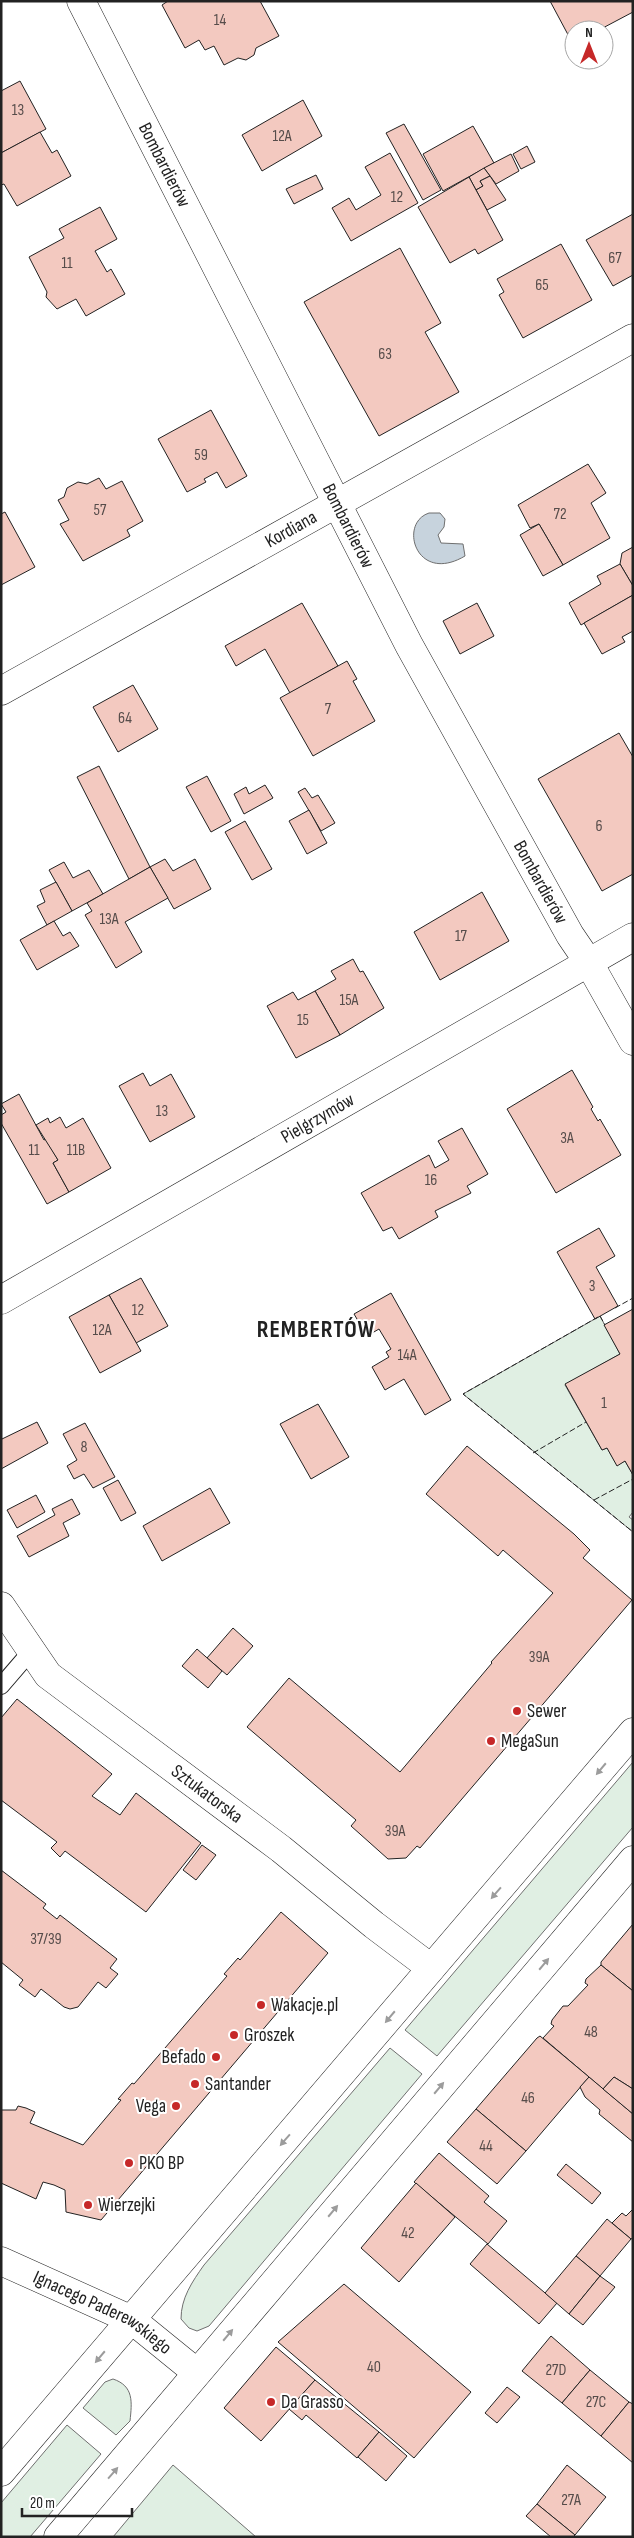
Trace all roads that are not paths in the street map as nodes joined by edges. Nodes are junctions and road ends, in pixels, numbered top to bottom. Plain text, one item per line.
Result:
1 (81, 1) edge
2 (633, 338) edge
3 (337, 502) junction
4 (1, 691) edge
5 (633, 937) edge
6 (589, 963) junction
7 (633, 1041) edge
8 (1, 1300) edge
9 (1, 1606) edge
10 (32, 1650) junction
11 (1, 1686) edge
12 (633, 1732) edge
13 (633, 1860) edge
14 (431, 1968) junction
15 (1, 2261) edge
16 (132, 2320) junction
17 (196, 2372) junction
18 (1, 2472) edge
19 (58, 2537) edge

1 - 3 street, Bombardierów
2 - 3 street, Kordiana
3 - 4 street, Kordiana
3 - 6 street, Bombardierów
5 - 6 street, Pielgrzymów
6 - 7 street, Bombardierów
6 - 8 street, Pielgrzymów
9 - 10 street, Sztukatorska
10 - 11 lane
10 - 14 street, Sztukatorska
12 -> 14 street
17 -> 13 street
14 -> 16 street
15 - 16 street, Ignacego Paderewskiego
16 - 17 street, Ignacego Paderewskiego
16 -> 18 street
19 -> 17 street

